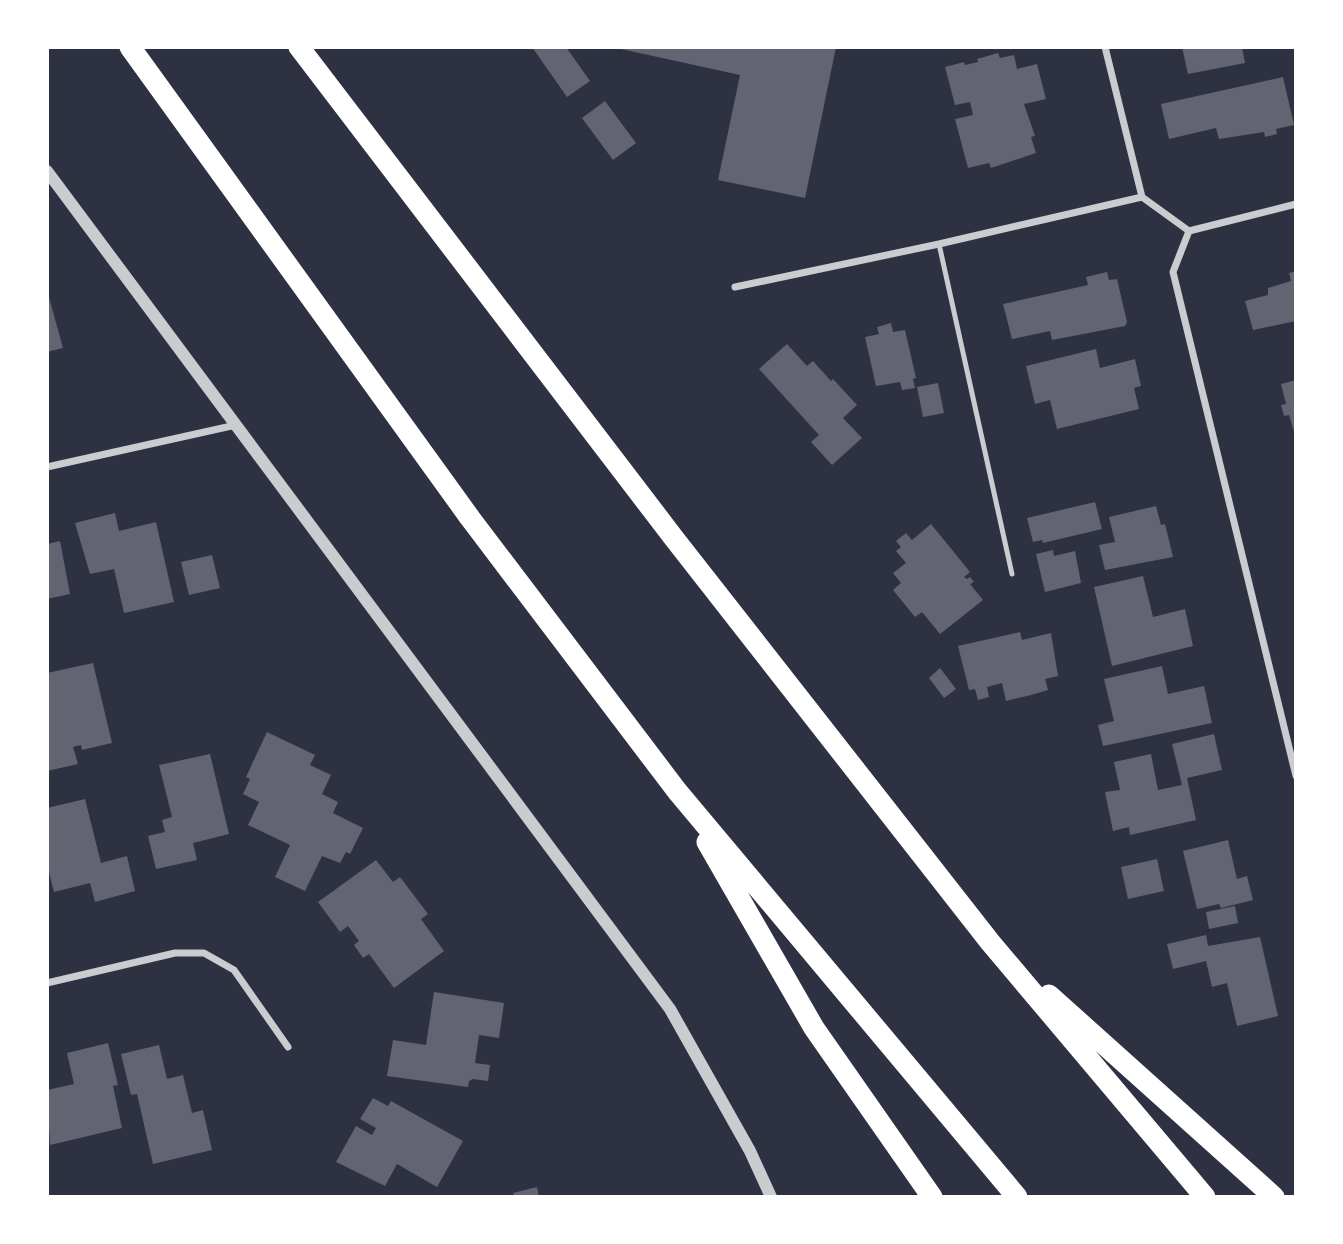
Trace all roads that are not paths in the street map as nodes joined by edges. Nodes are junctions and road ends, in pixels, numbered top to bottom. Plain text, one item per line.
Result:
1 (130, 47) edge
2 (299, 47) edge
3 (1105, 47) edge
4 (47, 171) edge
5 (1142, 197) junction
6 (1296, 204) edge
7 (1189, 231) junction
8 (939, 244) junction
9 (735, 287) dead end
10 (237, 424) junction
11 (47, 467) edge
12 (1012, 574) dead end
13 (1296, 776) edge
14 (677, 791) junction
15 (990, 942) junction
16 (47, 983) edge
17 (288, 1047) dead end
18 (771, 1197) edge
19 (932, 1197) edge
20 (1017, 1197) edge
21 (1205, 1197) edge
22 (1274, 1197) edge

1 - 14 highway
2 - 15 highway
3 - 5 street
4 - 10 street
5 - 7 street
5 - 8 street
6 - 7 street
7 - 13 street
8 - 9 street
8 - 12 lane
10 - 11 street
10 - 18 street
14 - 19 highway
14 - 20 highway
15 - 21 highway
15 - 22 highway
16 - 17 street

